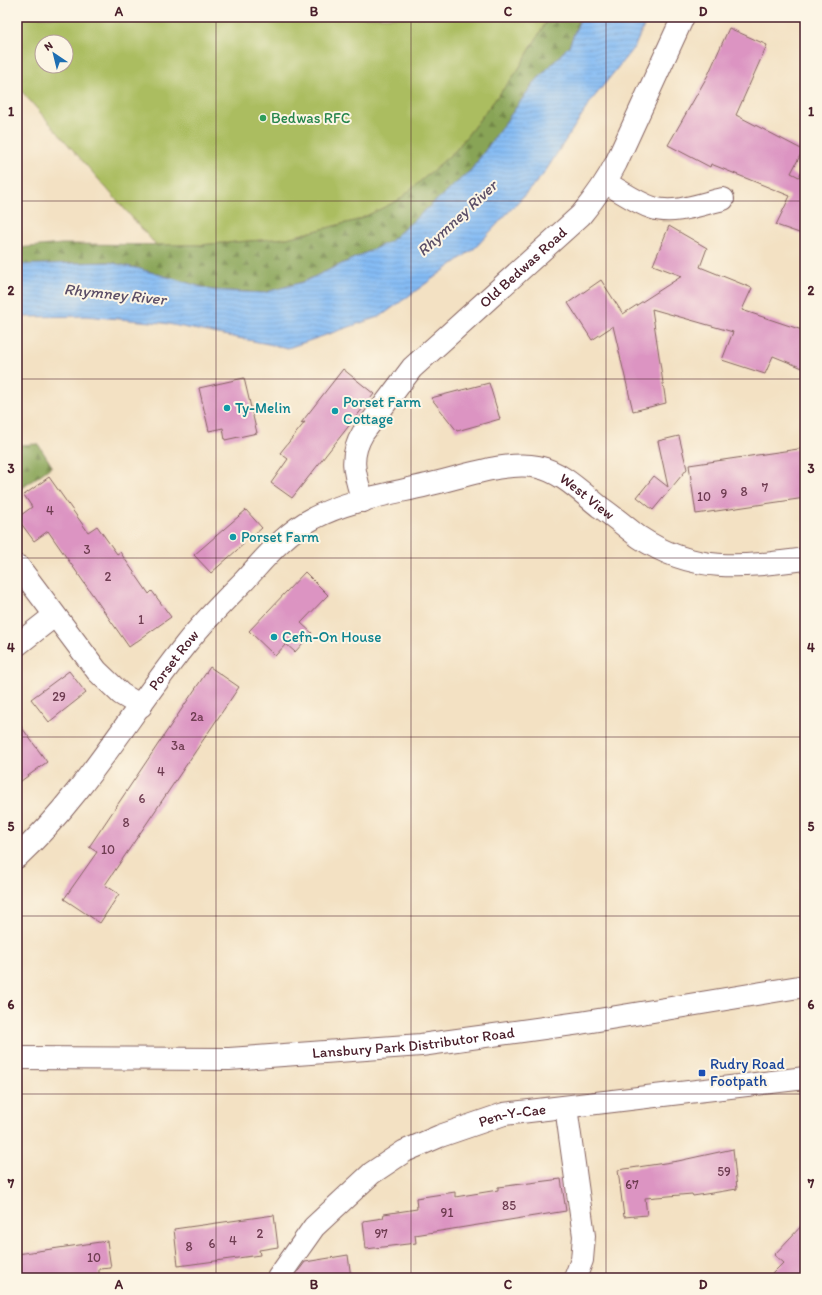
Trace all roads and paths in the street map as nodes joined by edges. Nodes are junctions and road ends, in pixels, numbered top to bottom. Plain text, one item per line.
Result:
1 (683, 17) edge
2 (606, 183) junction
3 (723, 199) dead end
4 (363, 501) junction
5 (805, 559) edge
6 (19, 567) dead end
7 (54, 616) junction
8 (17, 645) edge
9 (141, 706) junction
10 (17, 857) edge
11 (805, 986) edge
12 (17, 1058) edge
13 (805, 1078) edge
14 (566, 1107) junction
15 (278, 1278) edge
16 (575, 1278) edge

1 - 2 street, Old Bedwas Road
2 - 3 street
2 - 4 street, Old Bedwas Road
4 - 5 street, West View
4 - 9 street, Porset Row
6 - 7 street
7 - 8 street
7 - 9 street
9 - 10 street, Porset Row
11 - 12 street, Lansbury Park Distributor Road
13 - 14 street, Pen-Y-Cae
14 - 15 street, Pen-Y-Cae
14 - 16 street

